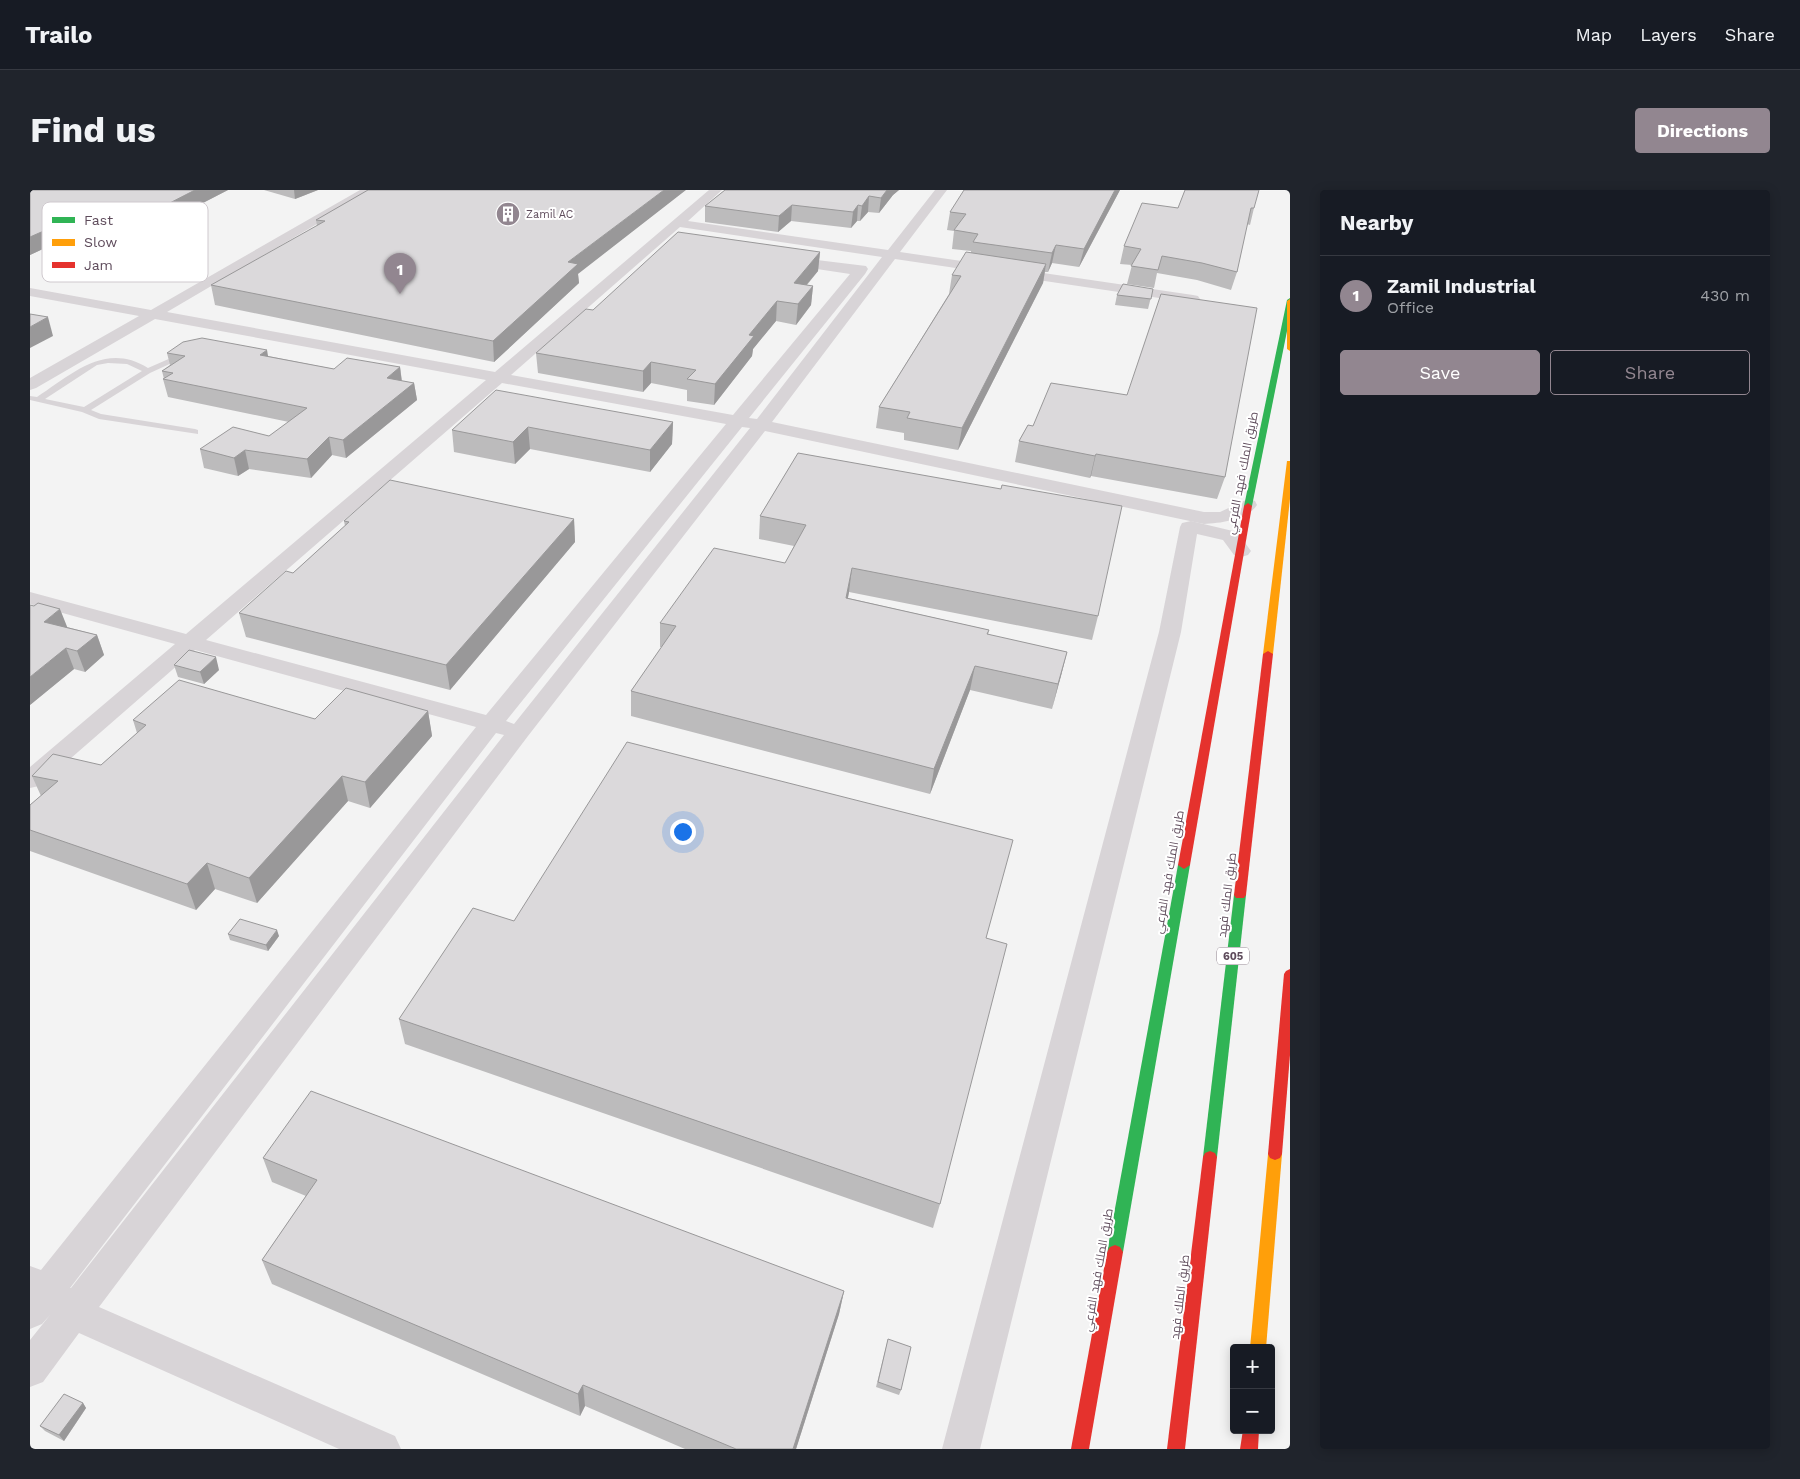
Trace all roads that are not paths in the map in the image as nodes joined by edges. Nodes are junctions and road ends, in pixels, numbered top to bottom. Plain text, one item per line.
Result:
1 (346, 190) edge
2 (369, 190) edge
3 (716, 190) edge
4 (926, 190) edge
5 (941, 190) edge
6 (676, 223) junction
7 (656, 241) junction
8 (675, 244) edge
9 (884, 255) junction
10 (771, 258) edge
11 (208, 267) edge
12 (860, 270) junction
13 (208, 277) edge
14 (181, 282) edge
15 (198, 282) edge
16 (174, 286) dead end
17 (30, 292) edge
18 (1290, 300) edge
19 (1203, 301) edge
20 (30, 305) edge
21 (150, 308) junction
22 (132, 318) junction
23 (1290, 349) edge
24 (193, 353) edge
25 (147, 371) junction
26 (404, 376) dead end
27 (30, 385) edge
28 (498, 386) junction
29 (462, 387) dead end
30 (481, 391) junction
31 (34, 399) edge
32 (85, 410) junction
33 (195, 432) dead end
34 (741, 433) junction
35 (856, 462) edge
36 (1290, 463) edge
37 (1248, 505) junction
38 (1189, 527) junction
39 (1241, 551) junction
40 (30, 598) edge
41 (192, 642) junction
42 (491, 724) junction
43 (520, 731) junction
44 (30, 780) edge
45 (1290, 974) edge
46 (36, 1295) edge
47 (74, 1313) junction
48 (1258, 1344) edge
49 (30, 1369) edge
50 (1251, 1434) edge
51 (382, 1449) edge
52 (961, 1449) edge
53 (1080, 1449) edge
54 (1176, 1449) edge
55 (1250, 1449) edge

1 - 11 street
2 - 13 street
3 - 6 street
4 - 9 street
5 - 9 street
6 - 7 street
6 - 9 street
7 - 8 street
7 - 28 street
9 - 12 street
9 - 19 street
9 - 34 street
10 - 12 street
12 - 34 street
14 - 16 street
15 - 21 street
17 - 22 street
18 - 23 main road
18 - 37 main road, طريق الملك فهد الفرعي
20 - 22 street
21 - 22 street
21 - 28 street
22 - 26 street
22 - 27 street
24 - 25 lane
25 - 31 lane
25 - 32 lane
28 - 30 street
28 - 34 street
29 - 30 street
30 - 41 street
31 - 32 lane
32 - 33 lane
34 - 37 street
34 - 42 street
34 - 43 street
35 - 38 street
36 - 54 main road, طريق الملك فهد / 605
37 - 39 main road, طريق الملك فهد الفرعي
38 - 39 street
38 - 52 street
39 - 53 main road, طريق الملك فهد الفرعي
40 - 41 street
41 - 42 street
41 - 44 street
42 - 43 street
42 - 46 street
43 - 47 street
45 - 48 main road
46 - 47 street
47 - 49 street
47 - 51 street
50 - 55 main road

